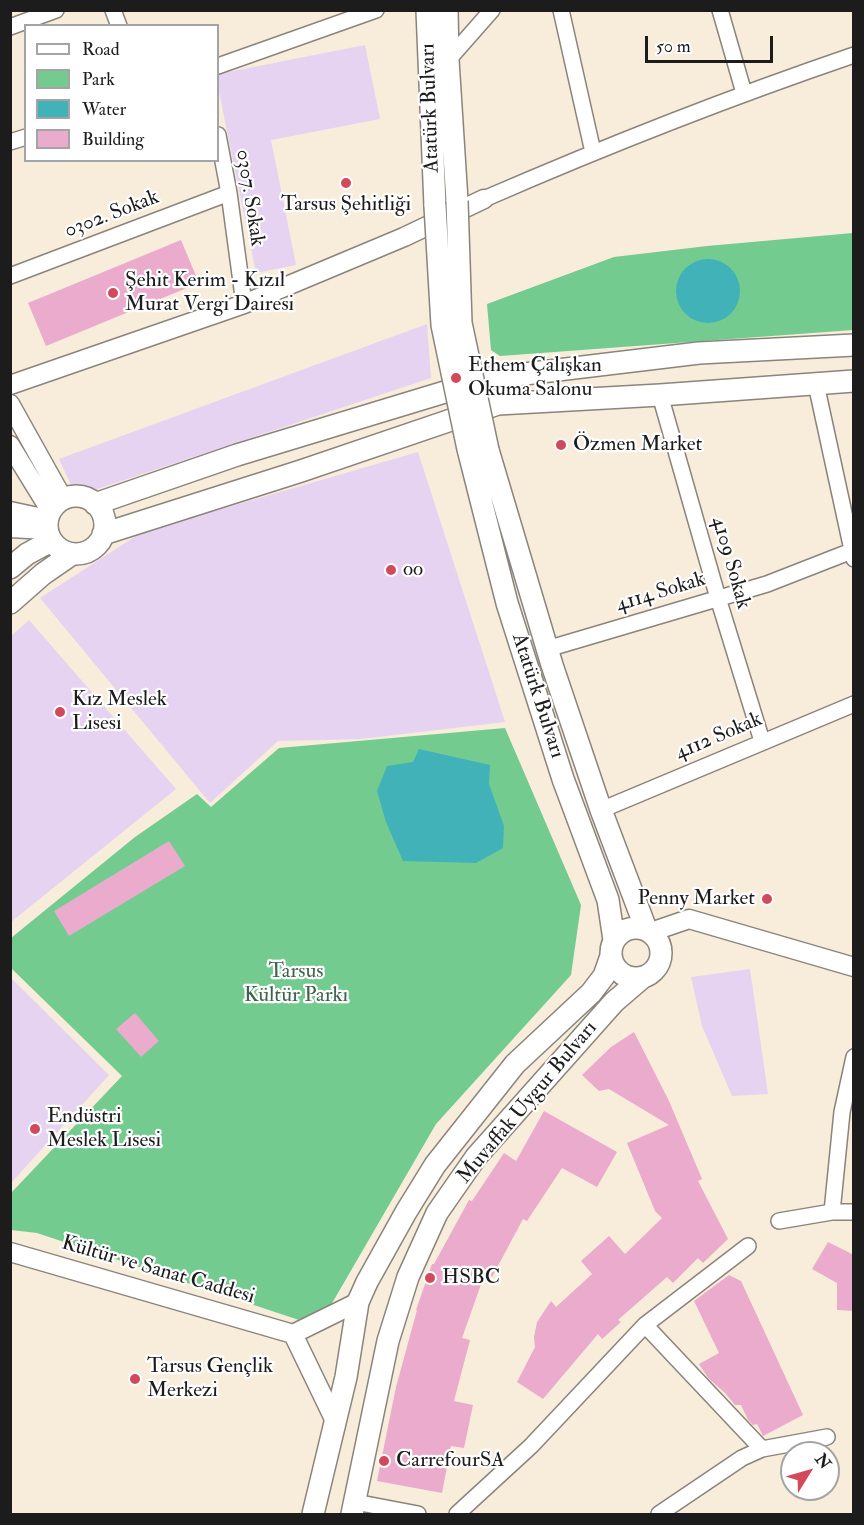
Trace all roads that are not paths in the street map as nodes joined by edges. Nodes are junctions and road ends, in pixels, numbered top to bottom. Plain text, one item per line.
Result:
1 (56, 10) edge
2 (376, 10) edge
3 (427, 10) edge
4 (447, 10) edge
5 (492, 10) edge
6 (561, 10) edge
7 (720, 10) edge
8 (10, 27) edge
9 (854, 55) edge
10 (448, 60) junction
11 (219, 66) edge
12 (744, 93) junction
13 (219, 140) edge
14 (593, 152) junction
15 (229, 193) junction
16 (484, 199) joint
17 (10, 276) edge
18 (244, 304) junction
19 (854, 345) edge
20 (854, 381) edge
21 (816, 384) junction
22 (10, 385) edge
23 (660, 395) junction
24 (10, 404) edge
25 (10, 445) edge
26 (478, 450) junction
27 (95, 504) junction
28 (10, 511) edge
29 (52, 520) junction
30 (10, 528) edge
31 (103, 534) junction
32 (853, 553) edge
33 (72, 554) junction
34 (10, 568) edge
35 (718, 598) junction
36 (10, 603) edge
37 (547, 649) junction
38 (854, 704) edge
39 (762, 741) junction
40 (601, 810) junction
41 (648, 931) junction
42 (613, 948) junction
43 (854, 967) edge
44 (642, 978) junction
45 (854, 1057) edge
46 (832, 1212) junction
47 (854, 1212) edge
48 (779, 1221) dead end
49 (748, 1246) dead end
50 (10, 1252) edge
51 (358, 1302) junction
52 (645, 1325) junction
53 (293, 1334) junction
54 (335, 1421) junction
55 (827, 1437) dead end
56 (762, 1449) junction
57 (354, 1508) edge
58 (313, 1515) edge
59 (418, 1515) edge
60 (457, 1515) edge
61 (658, 1515) edge

1 - 8 street
2 - 11 street
3 - 26 main road, Atatürk Bulvarı, bridge
4 - 10 main road
5 - 10 street
6 - 14 street
7 - 12 street
9 - 12 street
10 - 26 main road, bridge
12 - 14 street
13 - 15 street, 0307. Sokak
14 - 16 street
15 - 17 street, 0302. Sokak
15 - 18 street, 0307. Sokak
16 - 18 street
18 - 22 street
19 - 27 main road
20 - 21 main road
21 - 23 main road
21 - 32 street
23 - 31 main road
23 - 35 street, 4109 Sokak
24 - 29 street
25 - 29 street
26 - 37 main road, Atatürk Bulvarı
26 - 42 main road, Atatürk Bulvarı
27 - 29 main road
27 - 31 main road
28 - 29 street
29 - 30 street
29 - 33 main road
29 - 34 main road
31 - 33 main road
32 - 35 street, 4114 Sokak
33 - 36 main road
35 - 37 street, 4114 Sokak
35 - 39 street, 4109 Sokak
37 - 40 main road, Atatürk Bulvarı
38 - 39 street, 4112 Sokak
39 - 40 street, 4112 Sokak
40 - 41 main road, Atatürk Bulvarı
41 - 42 main road
41 - 43 street
41 - 44 main road
42 - 44 main road
42 - 51 main road, Muvaffak Uygur Bulvarı
44 - 57 main road, Muvaffak Uygur Bulvarı
45 - 46 street
46 - 47 street
46 - 48 street
49 - 52 street
50 - 53 street, Kültür ve Sanat Caddesi
51 - 53 street
51 - 54 main road, Muvaffak Uygur Bulvarı
52 - 56 street
52 - 60 street
53 - 54 street
54 - 58 main road, Muvaffak Uygur Bulvarı
55 - 56 street
56 - 61 street
57 - 59 street

